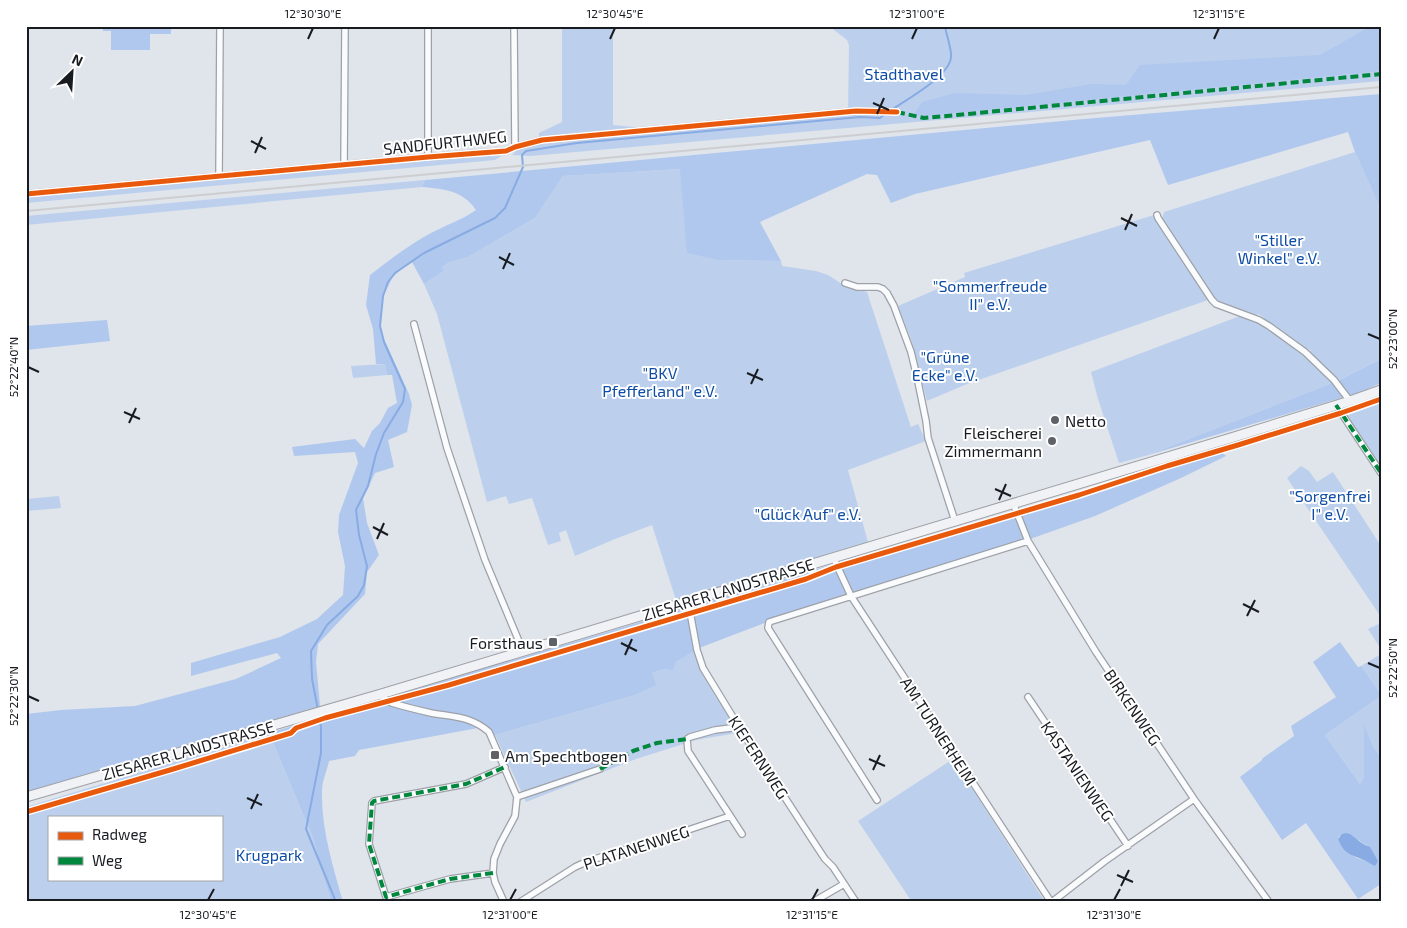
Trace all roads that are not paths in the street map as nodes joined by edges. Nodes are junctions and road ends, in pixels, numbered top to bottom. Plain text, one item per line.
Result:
1 (220, 26) edge
2 (345, 26) edge
3 (428, 26) edge
4 (514, 26) edge
5 (897, 112) dead end
6 (514, 147) junction
7 (428, 157) junction
8 (344, 165) junction
9 (220, 176) junction
10 (26, 194) edge
11 (1157, 215) dead end
12 (845, 283) dead end
13 (414, 324) dead end
14 (1381, 390) edge
15 (1350, 401) junction
16 (1336, 405) junction
17 (1381, 473) edge
18 (1014, 503) junction
19 (955, 521) junction
20 (1028, 541) junction
21 (833, 557) junction
22 (851, 596) junction
23 (688, 601) junction
24 (523, 651) junction
25 (381, 694) junction
26 (1028, 697) dead end
27 (739, 727) junction
28 (505, 767) junction
29 (600, 769) dead end
30 (26, 797) edge
31 (518, 797) junction
32 (1194, 799) junction
33 (877, 800) dead end
34 (730, 816) junction
35 (742, 834) dead end
36 (1128, 846) junction
37 (494, 873) junction
38 (844, 884) junction
39 (387, 900) edge
40 (504, 902) edge
41 (520, 902) edge
42 (813, 902) edge
43 (856, 902) edge
44 (1051, 902) edge
45 (1269, 902) edge

1 - 9 street
2 - 8 street
3 - 7 street, SANDFURTHWEG
4 - 6 street
5 - 6 street, SANDFURTHWEG
6 - 7 street, SANDFURTHWEG
7 - 8 street, SANDFURTHWEG
8 - 9 street, SANDFURTHWEG
9 - 10 street, SANDFURTHWEG
11 - 15 street
12 - 19 street
13 - 24 street
14 - 15 main road, ZIESARER LANDSTRASSE
15 - 16 main road, ZIESARER LANDSTRASSE
16 - 17 street
16 - 18 main road, ZIESARER LANDSTRASSE
18 - 19 main road, ZIESARER LANDSTRASSE
18 - 20 street, BIRKENWEG
19 - 21 main road, ZIESARER LANDSTRASSE
20 - 22 street
20 - 32 street, BIRKENWEG
21 - 22 street, AM TURNERHEIM
21 - 23 main road, ZIESARER LANDSTRASSE
22 - 33 street
22 - 44 street, AM TURNERHEIM
23 - 24 main road, ZIESARER LANDSTRASSE
23 - 27 street, KIEFERNWEG
24 - 25 main road, ZIESARER LANDSTRASSE
25 - 28 street
25 - 30 main road, ZIESARER LANDSTRASSE
26 - 36 street, KASTANIENWEG
27 - 34 street
27 - 38 street, KIEFERNWEG
28 - 31 street
28 - 39 street
29 - 31 street
31 - 37 street
32 - 36 street
32 - 45 street, BIRKENWEG
34 - 35 street
34 - 41 street, PLATANENWEG
36 - 44 street
37 - 39 street
37 - 40 street
38 - 42 street
38 - 43 street, KIEFERNWEG

